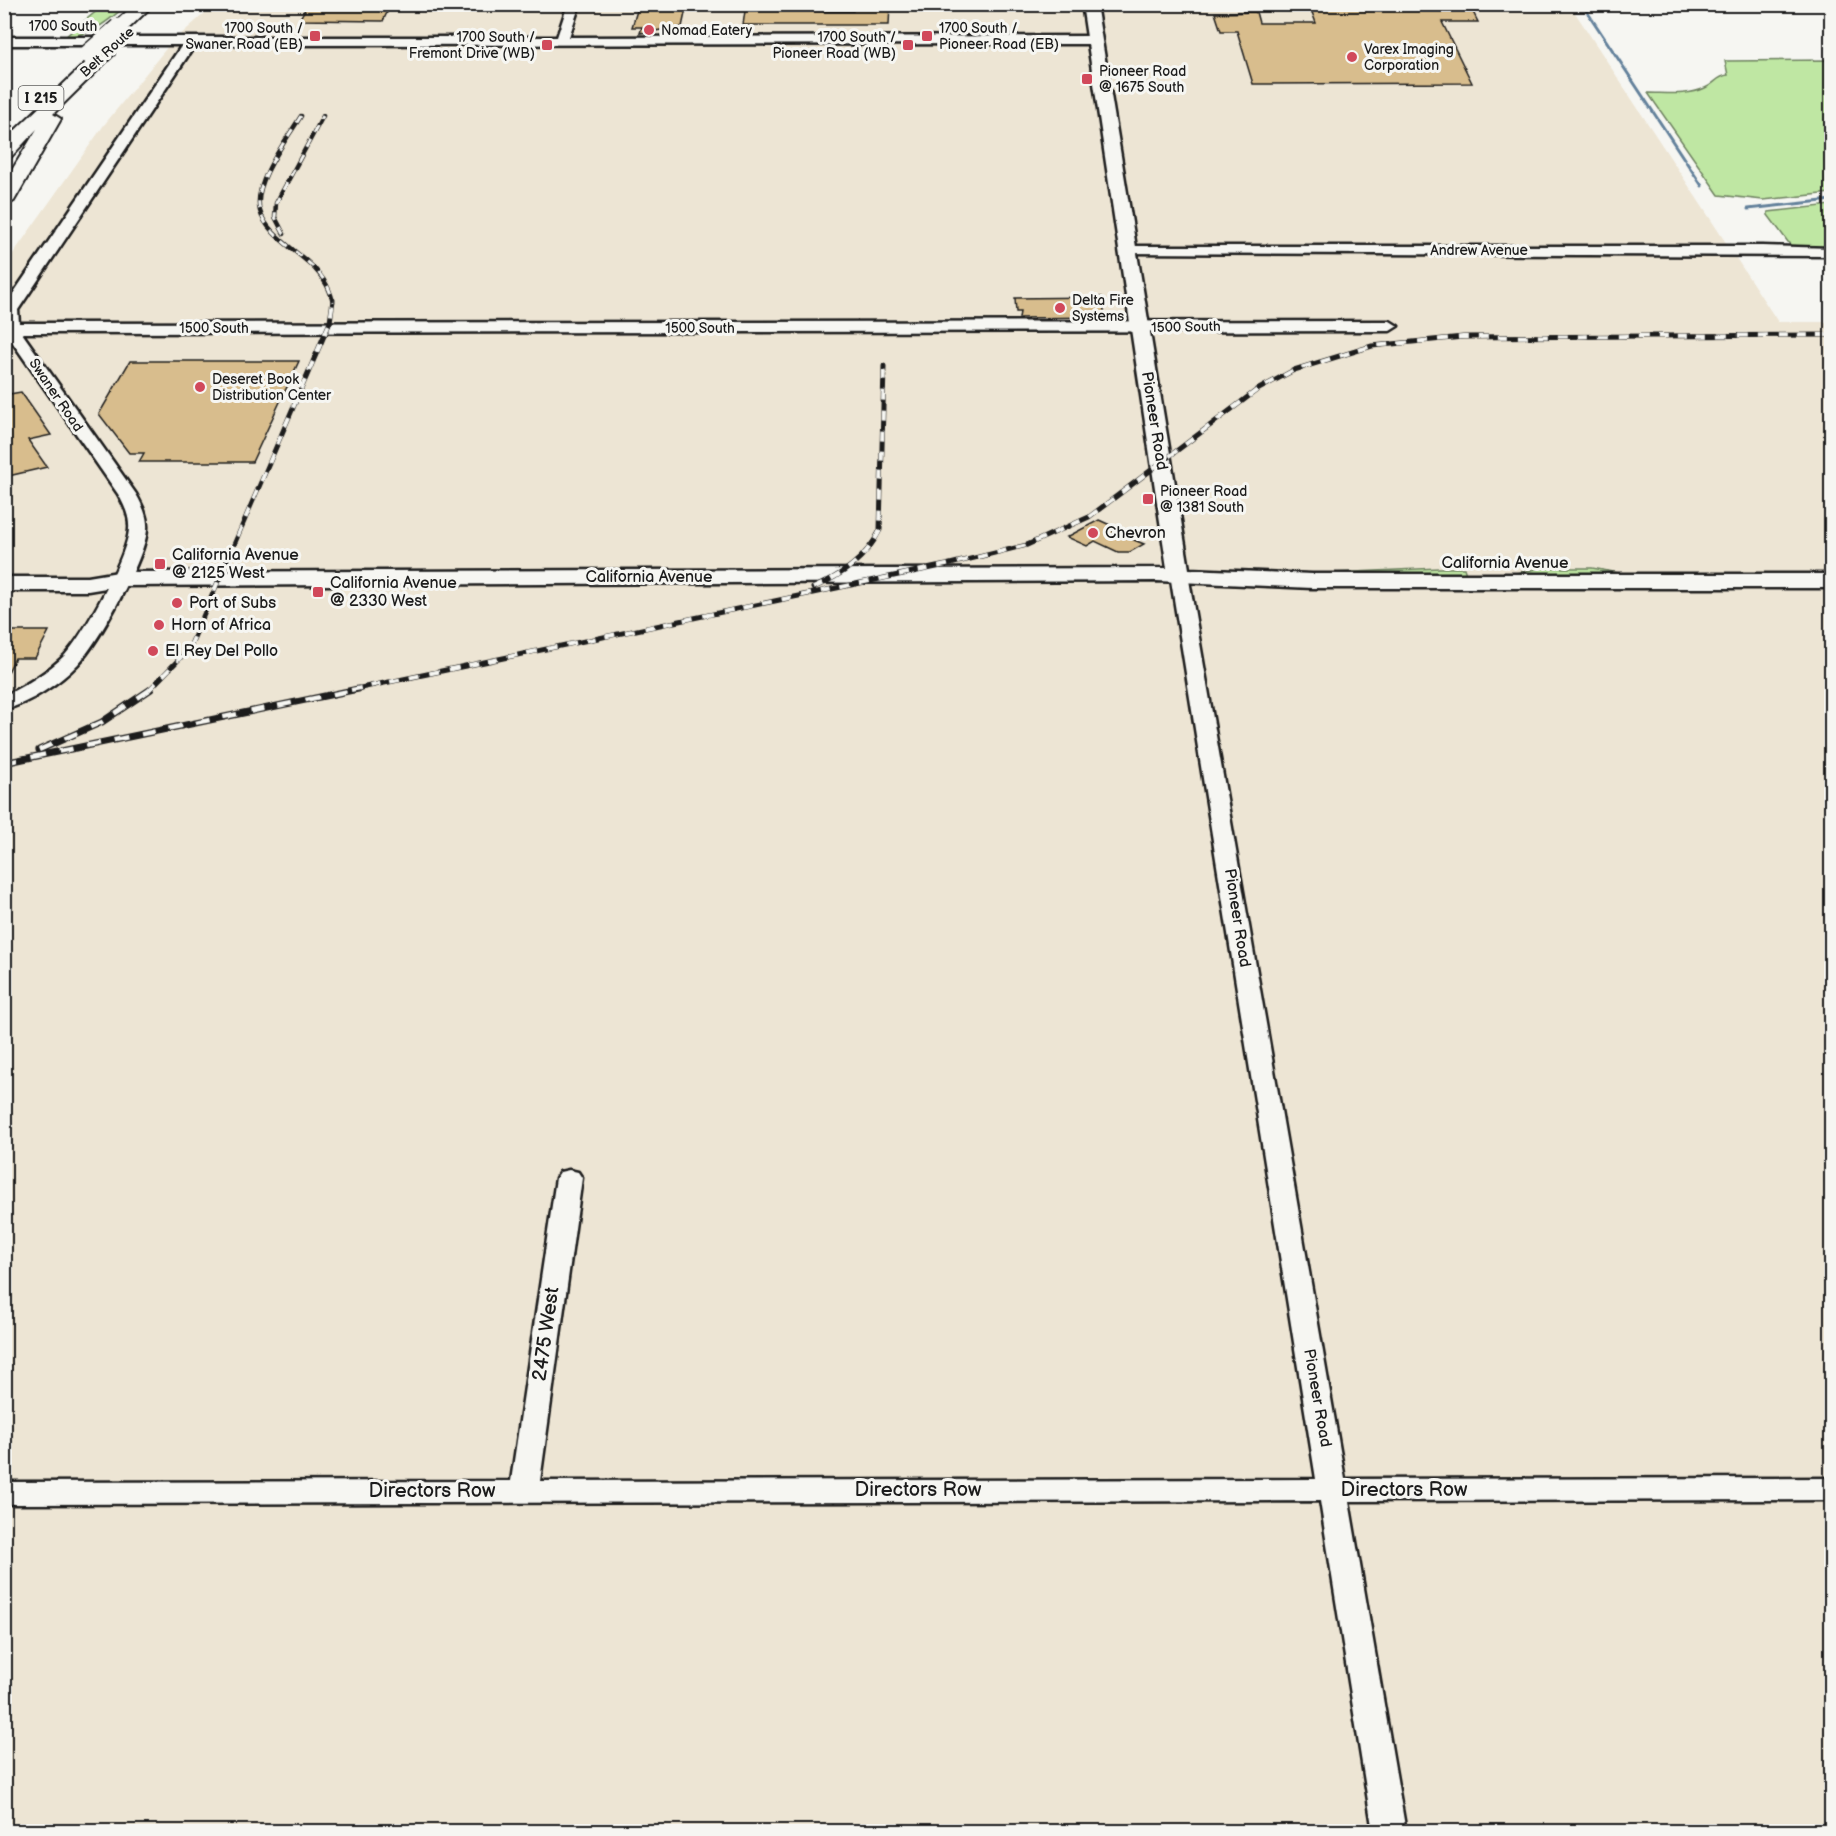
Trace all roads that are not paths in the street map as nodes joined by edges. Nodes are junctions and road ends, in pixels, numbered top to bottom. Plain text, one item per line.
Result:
1 (146, 4) edge
2 (160, 4) edge
3 (574, 4) edge
4 (1089, 4) edge
5 (126, 28) junction
6 (562, 40) junction
7 (1093, 40) junction
8 (191, 41) junction
9 (5, 42) edge
10 (97, 54) junction
11 (74, 82) junction
12 (4, 134) edge
13 (4, 153) edge
14 (4, 201) edge
15 (1127, 250) junction
16 (1832, 252) edge
17 (1390, 326) dead end
18 (11, 328) junction
19 (1139, 328) junction
20 (1832, 563) edge
21 (1721, 572) junction
22 (4, 573) edge
23 (1179, 573) junction
24 (118, 579) junction
25 (1832, 580) edge
26 (4, 584) edge
27 (4, 704) edge
28 (569, 1178) dead end
29 (1832, 1489) edge
30 (1333, 1490) junction
31 (524, 1491) junction
32 (4, 1493) edge
33 (1390, 1832) edge

1 - 5 highway, Belt Route / I 215
2 - 5 highway, Belt Route / I 215
3 - 6 street
4 - 7 main road, Pioneer Road
5 - 10 highway, Belt Route / I 215, bridge
6 - 7 street, 1700 South
6 - 8 street, 1700 South
7 - 15 main road, Pioneer Road
8 - 9 street, 1700 South
8 - 18 street
10 - 11 highway, Belt Route / I 215
10 - 12 highway, Belt Route / I 215
11 - 13 highway, Belt Route / I 215
11 - 14 highway
15 - 16 street, Andrew Avenue
15 - 19 main road, Pioneer Road
17 - 19 street, 1500 South
18 - 19 street, 1500 South
18 - 24 street, Swaner Road
19 - 23 main road, Pioneer Road
20 - 21 main road, California Avenue
21 - 23 main road, California Avenue
21 - 25 main road, California Avenue
22 - 24 main road, California Avenue
23 - 24 main road, California Avenue
23 - 30 street, Pioneer Road
24 - 26 main road, California Avenue
24 - 27 street, Swaner Road
28 - 31 street, 2475 West
29 - 30 street, Directors Row
30 - 31 street, Directors Row
30 - 33 street, Pioneer Road
31 - 32 street, Directors Row

